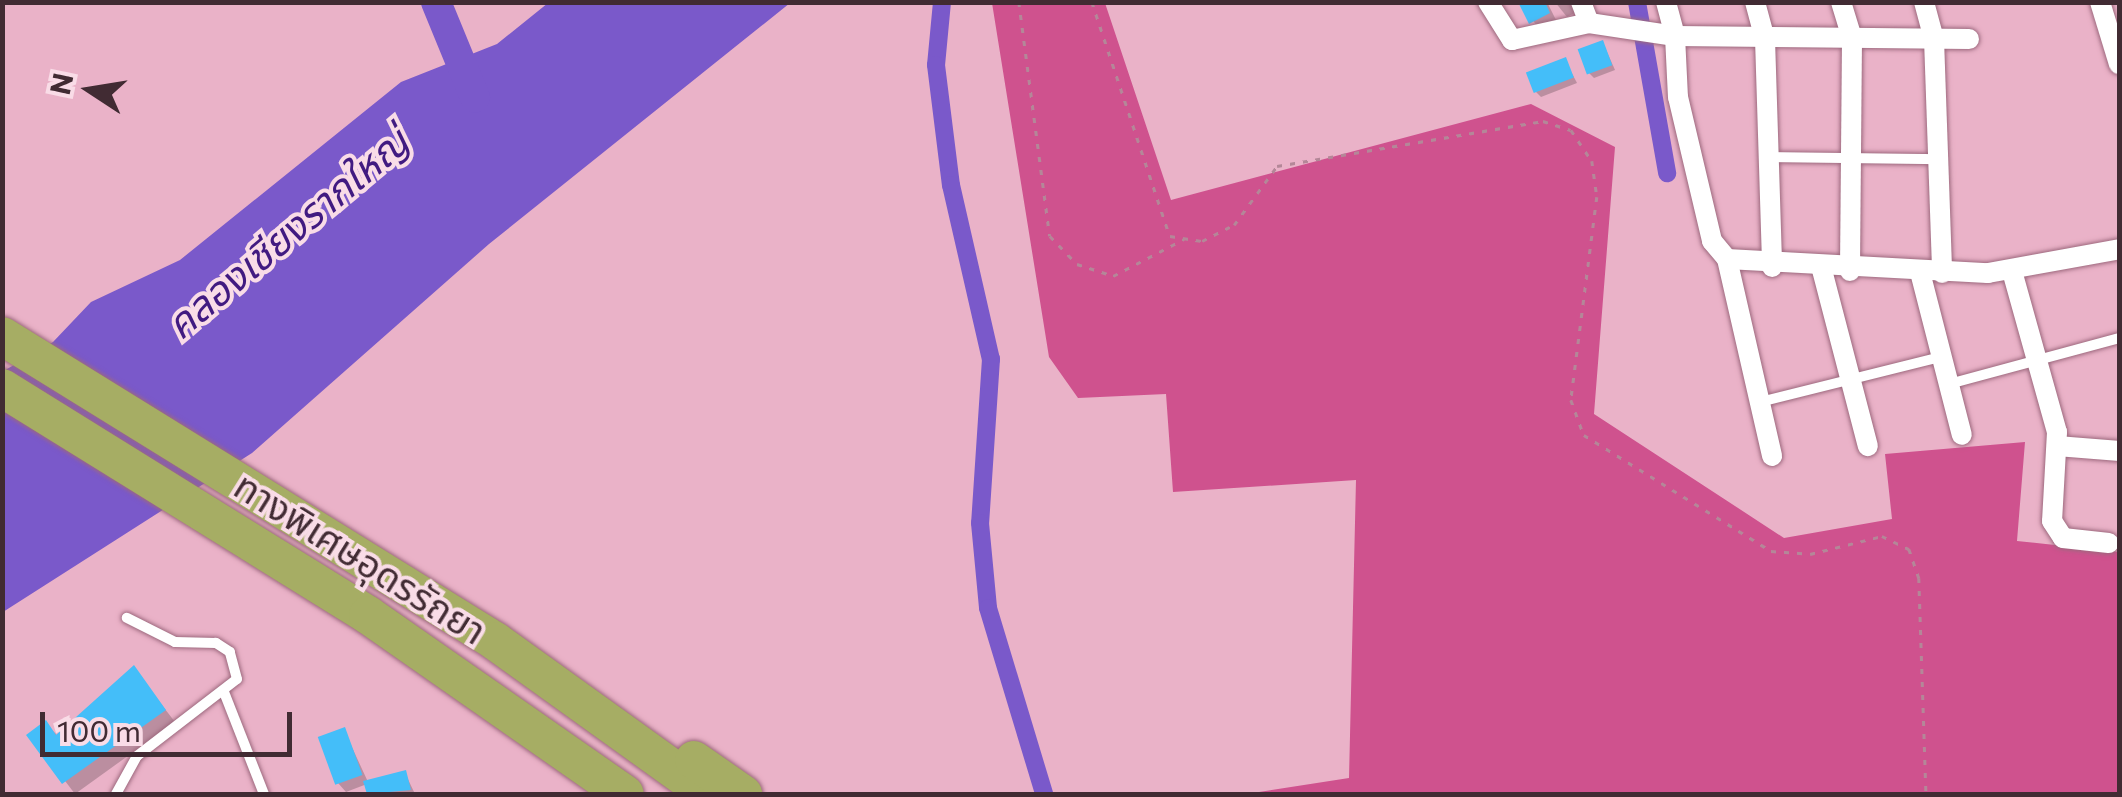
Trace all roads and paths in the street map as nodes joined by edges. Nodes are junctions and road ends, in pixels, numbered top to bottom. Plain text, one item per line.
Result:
1 (1019, 2) edge
2 (1092, 2) edge
3 (1488, 2) edge
4 (1581, 2) edge
5 (1666, 2) edge
6 (1756, 2) edge
7 (1840, 2) edge
8 (1924, 2) edge
9 (2100, 2) edge
10 (1588, 23) junction
11 (1665, 35) junction
12 (1765, 39) junction
13 (1852, 39) junction
14 (1934, 39) junction
15 (1969, 39) dead end
16 (2120, 64) edge
17 (1769, 156) junction
18 (1851, 157) junction
19 (1938, 159) junction
20 (1185, 238) junction
21 (2119, 253) edge
22 (1726, 259) junction
23 (1772, 267) junction
24 (1822, 270) junction
25 (1850, 270) junction
26 (2012, 271) junction
27 (1920, 272) junction
28 (1942, 273) junction
29 (2, 336) edge
30 (2120, 338) edge
31 (1942, 357) junction
32 (2037, 360) junction
33 (1851, 379) junction
34 (1949, 384) junction
35 (2, 388) edge
36 (1760, 402) junction
37 (1962, 435) dead end
38 (1868, 446) dead end
39 (2057, 446) junction
40 (2120, 451) edge
41 (1772, 456) dead end
42 (2109, 543) dead end
43 (127, 618) dead end
44 (495, 641) junction
45 (224, 692) junction
46 (116, 794) edge
47 (264, 794) edge
48 (624, 794) edge
49 (708, 794) edge
50 (742, 794) edge
51 (1926, 794) edge

1 - 20 path
2 - 20 path
3 - 10 street
4 - 10 street
5 - 11 street
6 - 12 street
7 - 13 street
8 - 14 street
9 - 16 street
10 - 11 street
11 - 12 street
11 - 22 street
12 - 13 street
12 - 17 street
13 - 14 street
13 - 18 street
14 - 15 street
14 - 19 street
17 - 18 lane
17 - 23 street
18 - 19 lane
18 - 25 street
19 - 28 street
20 - 51 path
21 - 26 street
22 - 23 street
22 - 36 street
23 - 24 street
24 - 25 street
24 - 33 street
25 - 27 street
26 - 28 street
26 - 32 street
27 - 28 street
27 - 31 street
29 - 44 highway, ทางพิเศษอุดรรัถยา
30 - 32 lane
31 - 33 lane
31 - 34 street
32 - 34 lane
32 - 39 street
33 - 36 lane
33 - 38 street
34 - 37 street
35 - 48 highway, ทางพิเศษอุดรรัถยา
36 - 41 street
39 - 40 street
39 - 42 street
43 - 45 lane
44 - 49 highway, ทางพิเศษอุดรรัถยา
44 - 50 highway
45 - 46 lane
45 - 47 lane

